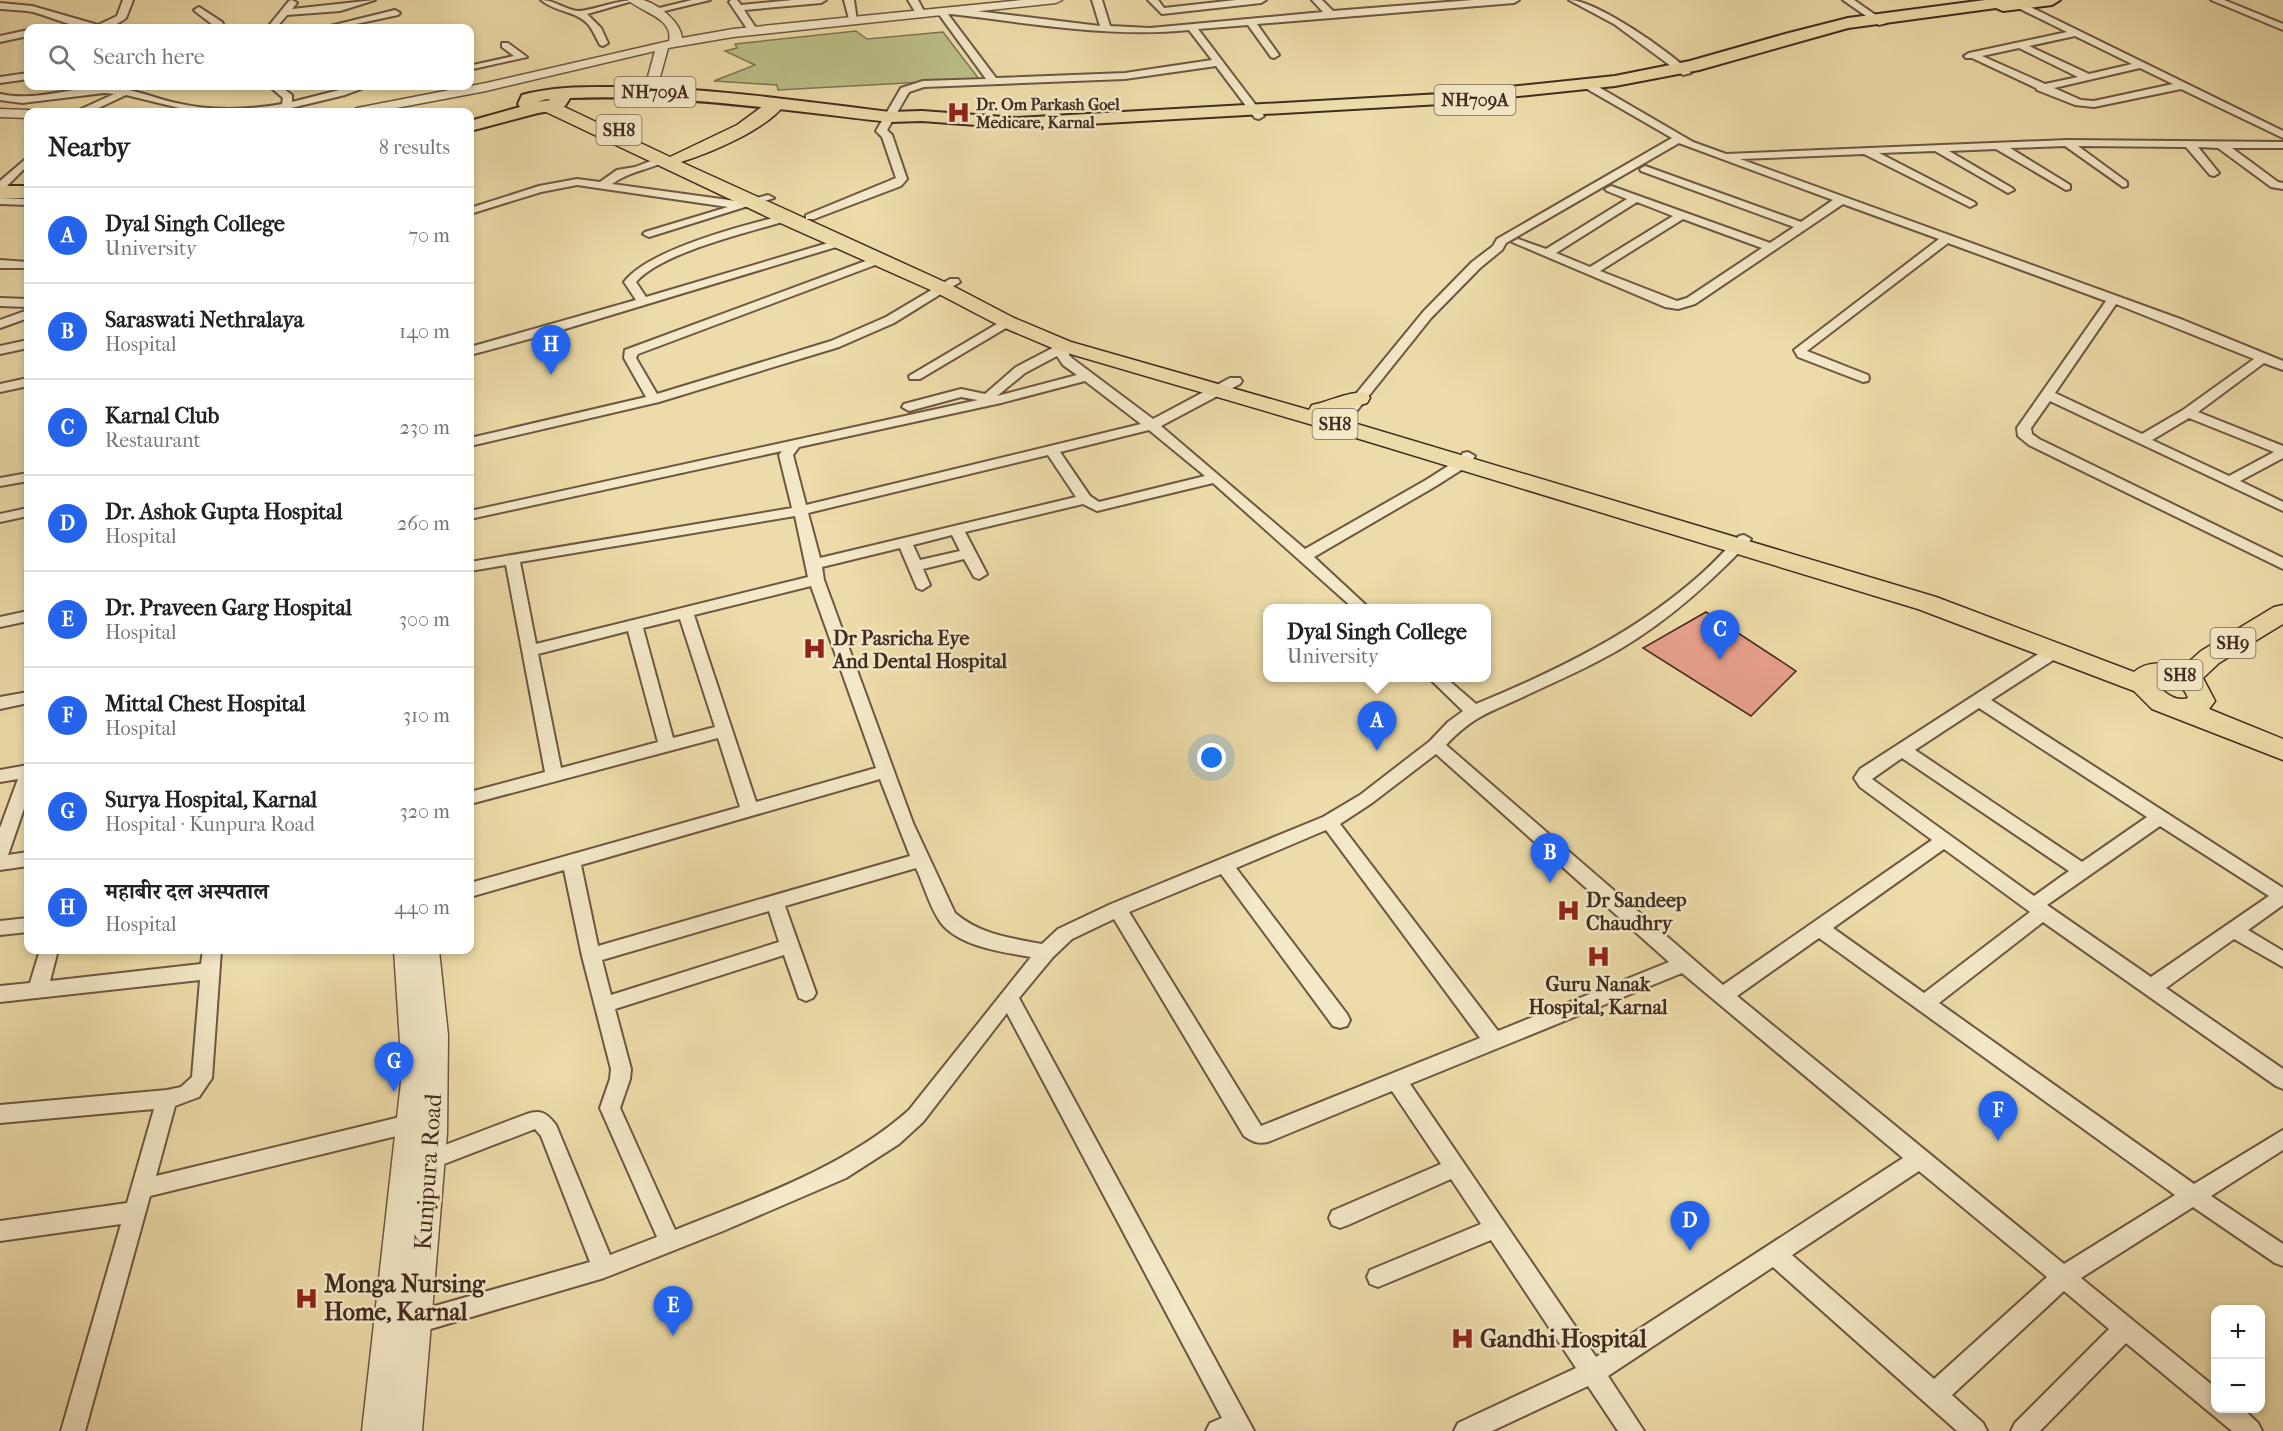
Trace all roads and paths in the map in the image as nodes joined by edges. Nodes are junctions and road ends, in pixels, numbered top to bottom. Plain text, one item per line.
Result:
1 (128, 0) edge
2 (294, 0) edge
3 (370, 0) edge
4 (546, 0) edge
5 (633, 0) edge
6 (705, 0) edge
7 (821, 0) edge
8 (849, 0) edge
9 (913, 0) edge
10 (1056, 0) edge
11 (1097, 0) edge
12 (1153, 0) edge
13 (1261, 0) edge
14 (1317, 0) edge
15 (1514, 0) edge
16 (1574, 0) edge
17 (1848, 0) edge
18 (2052, 0) edge
19 (2216, 0) edge
20 (1482, 1) edge
21 (1008, 2) edge
22 (2016, 2) edge
23 (1209, 3) edge
24 (1405, 3) edge
25 (735, 4) edge
26 (0, 6) edge
27 (340, 8) junction
28 (200, 10) dead end
29 (652, 11) junction
30 (946, 11) junction
31 (285, 12) junction
32 (395, 13) dead end
33 (580, 13) junction
34 (920, 13) junction
35 (1330, 14) junction
36 (854, 19) junction
37 (2283, 20) edge
38 (1879, 21) junction
39 (72, 22) junction
40 (2271, 22) junction
41 (1252, 23) junction
42 (67, 24) edge
43 (81, 24) edge
44 (108, 24) edge
45 (219, 24) edge
46 (274, 24) edge
47 (330, 24) edge
48 (347, 24) edge
49 (2283, 27) edge
50 (1192, 28) junction
51 (1106, 29) junction
52 (753, 31) junction
53 (2076, 33) junction
54 (24, 34) edge
55 (1, 40) edge
56 (603, 43) dead end
57 (669, 44) junction
58 (505, 45) dead end
59 (2020, 45) junction
60 (1274, 55) dead end
61 (1220, 62) junction
62 (474, 64) edge
63 (474, 65) edge
64 (2142, 65) junction
65 (1683, 71) junction
66 (24, 77) edge
67 (2089, 78) junction
68 (0, 80) edge
69 (509, 82) junction
70 (994, 82) junction
71 (493, 85) junction
72 (2184, 85) junction
73 (1589, 86) junction
74 (2041, 88) junction
75 (474, 89) edge
76 (80, 90) edge
77 (109, 90) edge
78 (146, 90) edge
79 (279, 90) edge
80 (351, 90) edge
81 (469, 90) edge
82 (125, 92) junction
83 (650, 94) junction
84 (0, 97) edge
85 (546, 100) junction
86 (777, 104) junction
87 (91, 108) edge
88 (195, 108) edge
89 (286, 108) edge
90 (290, 108) edge
91 (382, 108) edge
92 (0, 113) edge
93 (24, 114) edge
94 (1257, 114) junction
95 (474, 116) edge
96 (890, 117) junction
97 (474, 125) edge
98 (2283, 135) edge
99 (1684, 142) junction
100 (2067, 143) junction
101 (2188, 143) junction
102 (2220, 144) junction
103 (2283, 145) edge
104 (1998, 146) junction
105 (1939, 149) junction
106 (1864, 150) junction
107 (1723, 156) junction
108 (671, 158) junction
109 (24, 164) edge
110 (1645, 170) junction
111 (2214, 173) dead end
112 (604, 184) junction
113 (2122, 184) dead end
114 (24, 185) edge
115 (2283, 186) edge
116 (2066, 187) dead end
117 (1, 189) edge
118 (1611, 189) junction
119 (2007, 190) dead end
120 (24, 192) edge
121 (1636, 198) junction
122 (24, 200) edge
123 (1840, 201) junction
124 (753, 202) junction
125 (1970, 204) dead end
126 (474, 210) edge
127 (1682, 215) junction
128 (810, 217) junction
129 (785, 218) junction
130 (1802, 226) junction
131 (649, 234) dead end
132 (1946, 239) junction
133 (842, 242) junction
134 (1518, 242) junction
135 (1770, 247) junction
136 (1498, 248) junction
137 (1547, 254) junction
138 (879, 260) junction
139 (0, 264) edge
140 (24, 265) edge
141 (907, 267) junction
142 (1591, 272) junction
143 (948, 285) junction
144 (2113, 300) junction
145 (643, 301) junction
146 (0, 302) edge
147 (24, 303) edge
148 (985, 304) junction
149 (24, 316) edge
150 (1007, 322) junction
151 (0, 324) edge
152 (24, 345) edge
153 (1064, 348) junction
154 (0, 350) edge
155 (474, 350) edge
156 (2263, 358) junction
157 (2283, 366) edge
158 (915, 376) dead end
159 (1087, 376) junction
160 (1863, 378) dead end
161 (24, 383) edge
162 (1226, 386) junction
163 (0, 388) edge
164 (2048, 395) junction
165 (1359, 398) junction
166 (654, 399) junction
167 (988, 400) junction
168 (909, 407) dead end
169 (1320, 410) junction
170 (2188, 413) junction
171 (1340, 422) junction
172 (1152, 424) junction
173 (2142, 440) junction
174 (474, 441) edge
175 (794, 444) junction
176 (1051, 449) junction
177 (2283, 452) edge
178 (1466, 459) junction
179 (24, 478) edge
180 (1215, 478) junction
181 (2229, 481) junction
182 (0, 482) edge
183 (1085, 499) junction
184 (2283, 507) edge
185 (800, 511) junction
186 (24, 513) edge
187 (474, 514) edge
188 (0, 518) edge
189 (957, 530) junction
190 (905, 542) junction
191 (1741, 542) junction
192 (969, 553) junction
193 (1304, 556) junction
194 (512, 559) junction
195 (2283, 564) edge
196 (474, 565) edge
197 (915, 566) junction
198 (815, 572) junction
199 (979, 574) dead end
200 (922, 585) dead end
201 (1357, 604) edge
202 (686, 611) junction
203 (2283, 613) edge
204 (24, 617) edge
205 (0, 622) edge
206 (634, 624) junction
207 (529, 651) junction
208 (2055, 651) junction
209 (2187, 678) junction
210 (2146, 679) junction
211 (1441, 682) edge
212 (24, 699) edge
213 (1979, 700) junction
214 (0, 703) edge
215 (2193, 704) junction
216 (1474, 711) junction
217 (723, 731) junction
218 (2283, 737) edge
219 (1436, 745) junction
220 (667, 746) junction
221 (1903, 750) junction
222 (2283, 750) edge
223 (884, 772) junction
224 (24, 773) edge
225 (554, 775) junction
226 (0, 776) edge
227 (24, 782) edge
228 (474, 797) edge
229 (750, 810) junction
230 (2160, 817) junction
231 (6, 820) edge
232 (1329, 822) junction
233 (1945, 840) junction
234 (0, 853) edge
235 (24, 860) edge
236 (920, 860) junction
237 (570, 861) junction
238 (0, 863) edge
239 (1225, 866) junction
240 (2082, 871) junction
241 (474, 889) edge
242 (2282, 896) edge
243 (775, 903) junction
244 (1118, 909) junction
245 (2038, 909) junction
246 (24, 925) edge
247 (0, 928) edge
248 (1820, 929) junction
249 (2234, 930) junction
250 (790, 946) junction
251 (1046, 952) junction
252 (48, 954) edge
253 (211, 954) edge
254 (406, 954) edge
255 (427, 954) edge
256 (591, 956) junction
257 (2283, 960) edge
258 (1684, 964) junction
259 (209, 971) junction
260 (2152, 987) junction
261 (38, 990) junction
262 (806, 993) dead end
263 (0, 994) edge
264 (1722, 996) junction
265 (1008, 997) junction
266 (1924, 1004) junction
267 (603, 1005) junction
268 (1340, 1020) dead end
269 (1494, 1041) junction
270 (1396, 1080) junction
271 (2283, 1080) edge
272 (167, 1099) junction
273 (0, 1114) edge
274 (422, 1121) junction
275 (2283, 1139) edge
276 (1919, 1159) junction
277 (431, 1160) junction
278 (1454, 1168) junction
279 (141, 1188) junction
280 (2194, 1196) junction
281 (134, 1212) junction
282 (1340, 1218) dead end
283 (1494, 1229) junction
284 (0, 1231) edge
285 (670, 1242) junction
286 (1775, 1254) junction
287 (2283, 1256) edge
288 (604, 1268) junction
289 (2063, 1277) junction
290 (1378, 1278) dead end
291 (417, 1322) junction
292 (2125, 1329) junction
293 (388, 1330) junction
294 (1592, 1373) junction
295 (1934, 1395) junction
296 (2211, 1399) edge
297 (2229, 1413) edge
298 (1232, 1428) edge
299 (73, 1431) edge
300 (377, 1431) edge
301 (407, 1431) edge
302 (1466, 1431) edge
303 (1632, 1431) edge
304 (1975, 1431) edge
305 (2023, 1431) edge
306 (2250, 1431) edge

1 - 44 street
2 - 31 street
3 - 27 street
4 - 33 street
5 - 29 street
5 - 33 street
6 - 29 street
7 - 25 street
8 - 36 street
9 - 34 street
10 - 21 street
11 - 51 street
12 - 23 street
13 - 23 street
14 - 35 street
15 - 20 street
16 - 65 street
17 - 38 street
18 - 22 highway, NH709A
19 - 40 street
20 - 24 street
21 - 30 street
22 - 38 highway, NH709A
22 - 53 street
24 - 35 street
25 - 52 street
26 - 39 street
27 - 31 street
27 - 47 street
28 - 45 street
29 - 57 street
30 - 34 street
30 - 51 street
30 - 70 street
31 - 46 street
32 - 48 street
33 - 56 street
34 - 36 street
35 - 41 street
36 - 52 street
37 - 40 street
38 - 65 highway, NH709A
39 - 42 street
39 - 43 street
40 - 49 street
41 - 50 street
41 - 60 street
50 - 51 street
50 - 61 street
52 - 57 street
53 - 59 street
53 - 64 street
54 - 55 street
57 - 69 street
57 - 83 street
58 - 62 street
59 - 67 street
59 - 74 street
61 - 70 street
61 - 94 street
63 - 71 street
64 - 67 street
64 - 72 street
65 - 73 highway, NH709A
66 - 68 street
67 - 74 street
69 - 71 street
69 - 85 street
70 - 96 street
71 - 75 street
72 - 74 street
72 - 98 street
73 - 94 highway, NH709A
73 - 99 street
76 - 84 street
77 - 82 street
78 - 82 street
78 - 88 street
79 - 89 street
80 - 90 street
81 - 91 street
82 - 87 street
83 - 85 highway, NH709A
83 - 86 highway, NH709A
85 - 95 highway, NH709A
85 - 97 highway, NH709A
85 - 108 main road, SH8
86 - 96 highway, NH709A
86 - 108 main road
92 - 93 street
94 - 96 highway, NH709A
96 - 128 street
99 - 107 street
99 - 110 street
99 - 136 street
100 - 101 street
100 - 104 street
100 - 113 street
101 - 102 street
101 - 111 street
102 - 103 street
102 - 115 street
104 - 105 street
104 - 116 street
105 - 106 street
105 - 119 street
106 - 107 street
106 - 125 street
107 - 123 street
108 - 112 street
108 - 124 main road, SH8
109 - 117 street
110 - 118 street
110 - 130 street
112 - 124 street
112 - 126 street
114 - 117 highway
117 - 120 highway
117 - 122 street
118 - 121 street
118 - 134 street
121 - 127 street
121 - 137 street
123 - 130 street
123 - 132 street
124 - 128 main road, SH8
124 - 129 main road, SH8
124 - 131 street
127 - 135 street
127 - 142 street
128 - 141 main road, SH8
129 - 133 main road, SH8
129 - 145 street
130 - 135 street
132 - 144 street
132 - 160 street
133 - 138 main road, SH8
133 - 145 street
134 - 136 street
134 - 137 street
135 - 142 street
136 - 165 street
137 - 142 street
138 - 141 main road, SH8
138 - 166 street
139 - 140 street
141 - 143 main road, SH8
143 - 148 main road, SH8
143 - 166 street
144 - 156 street
144 - 164 street
145 - 155 street
146 - 147 street
148 - 150 main road, SH8
148 - 162 main road, SH8
149 - 151 street
150 - 153 main road, SH8
150 - 158 street
152 - 154 street
153 - 159 street
153 - 162 main road, SH8
153 - 167 street
156 - 157 street
156 - 170 street
159 - 167 street
159 - 172 street
161 - 163 street
162 - 169 main road, SH8
162 - 171 main road, SH8
162 - 172 street
164 - 173 street
164 - 195 street
165 - 169 main road
165 - 171 street
166 - 174 street
167 - 168 street
167 - 175 street
169 - 171 main road, SH8
170 - 173 street
170 - 177 street
171 - 178 main road, SH8
172 - 176 street
172 - 180 street
173 - 181 street
175 - 185 street
175 - 187 street
176 - 183 street
176 - 185 street
177 - 181 street
178 - 191 main road, SH8
178 - 193 street
179 - 182 street
180 - 183 street
180 - 193 street
181 - 184 street
183 - 189 street
185 - 194 street
185 - 198 street
186 - 188 street
189 - 190 street
189 - 192 street
190 - 197 street
190 - 198 street
191 - 208 main road, SH8
191 - 210 main road, SH8
191 - 216 street
192 - 197 street
192 - 199 street
193 - 201 street
194 - 196 street
194 - 207 street
197 - 200 street
198 - 202 street
198 - 223 street
202 - 206 street
202 - 217 street
203 - 209 main road, SH9
204 - 205 street
206 - 207 street
206 - 220 street
207 - 225 street
208 - 210 main road, SH8
208 - 213 street
209 - 210 main road, SH8
209 - 215 main road, SH8
210 - 215 main road, SH8
211 - 216 street
212 - 214 street
213 - 221 street
213 - 230 street
215 - 218 main road, SH8
215 - 222 main road, SH8
216 - 219 street
217 - 220 street
217 - 229 street
219 - 232 street
219 - 258 street
220 - 225 street
221 - 233 street
221 - 240 street
223 - 229 street
223 - 236 street
224 - 226 street
225 - 228 street
227 - 231 street
229 - 237 street
230 - 240 street
230 - 242 street
231 - 234 street
232 - 239 street
232 - 269 street
233 - 245 street
233 - 248 street
235 - 238 street
236 - 243 street
236 - 251 street
237 - 241 street
237 - 256 street
239 - 244 street
239 - 268 street
240 - 245 street
242 - 249 street
243 - 250 street
243 - 256 street
244 - 251 street
244 - 270 street
245 - 260 street
245 - 266 street
246 - 247 street
248 - 264 street
248 - 266 street
249 - 257 street
249 - 260 street
250 - 262 street
250 - 267 street
251 - 265 street
252 - 261 street
253 - 259 street
254 - 274 street
255 - 274 street, Kunjpura Road
256 - 267 street
258 - 264 street
258 - 269 street
259 - 261 street
259 - 272 street
260 - 271 street
261 - 263 street
264 - 276 street
265 - 285 street
265 - 298 street
266 - 280 street
267 - 285 street
269 - 270 street
270 - 278 street
272 - 273 street
272 - 279 street
274 - 277 street, Kunjpura Road
274 - 279 street
274 - 293 street
275 - 280 street
276 - 286 street
276 - 289 street
277 - 288 street
277 - 291 street, Kunjpura Road
278 - 282 street
278 - 283 street
279 - 281 street
280 - 287 street
280 - 289 street
281 - 284 street
281 - 299 street
283 - 290 street
283 - 294 street
285 - 288 street
286 - 294 street
286 - 295 street
288 - 291 street
289 - 292 street
289 - 295 street
291 - 293 street
291 - 301 street, Kunjpura Road
292 - 296 street
292 - 305 street
293 - 300 street
294 - 302 street
294 - 303 street
295 - 304 street
297 - 306 street

